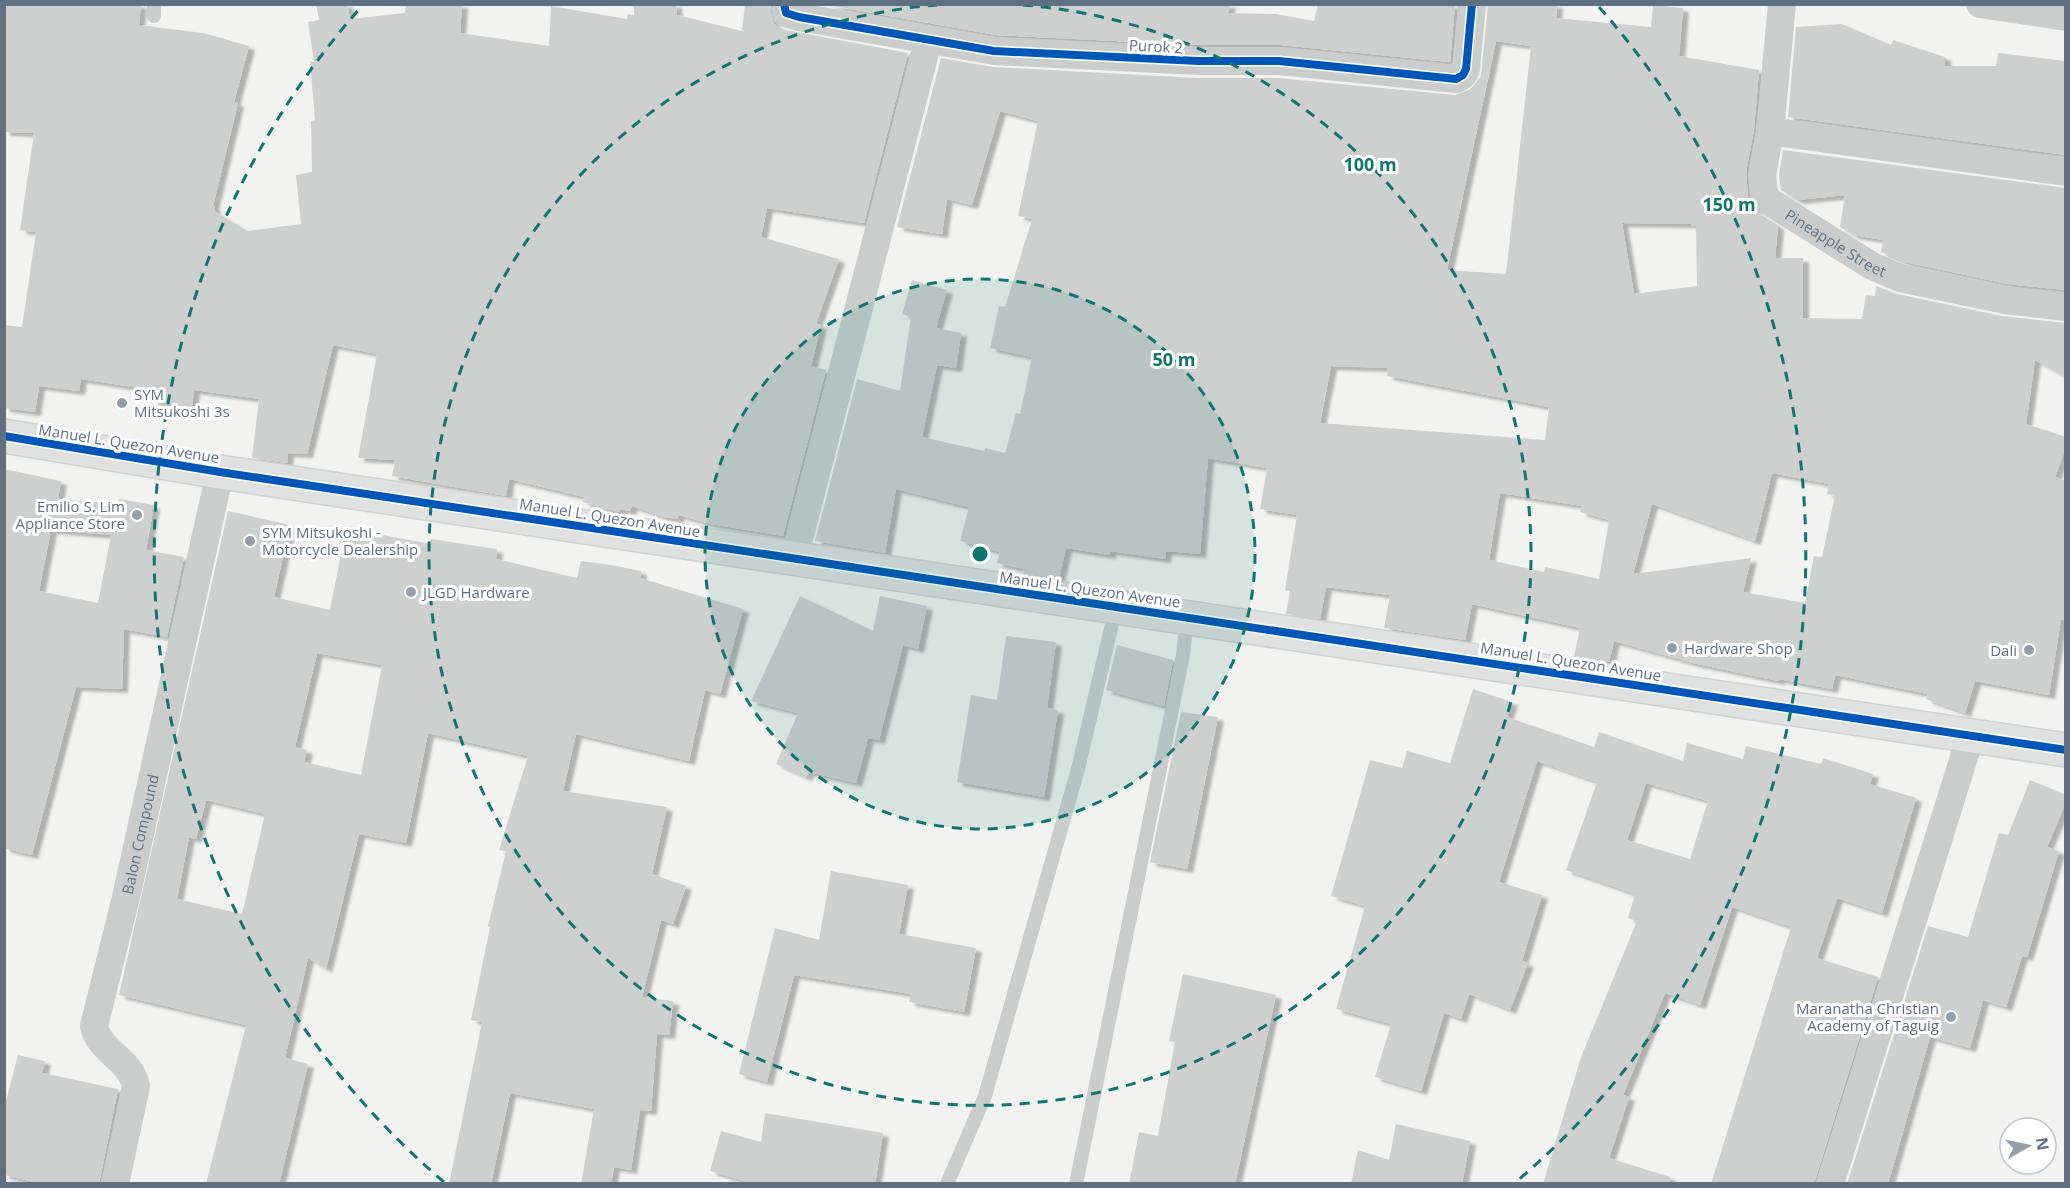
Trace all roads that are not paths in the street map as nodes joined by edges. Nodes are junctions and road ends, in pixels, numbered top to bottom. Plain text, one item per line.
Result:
1 (784, 4) edge
2 (1472, 4) edge
3 (1782, 4) edge
4 (1980, 4) edge
5 (2066, 17) edge
6 (928, 41) junction
7 (1770, 131) junction
8 (2066, 172) edge
9 (2066, 307) edge
10 (4, 436) edge
11 (220, 472) junction
12 (794, 558) junction
13 (1116, 607) junction
14 (1187, 617) junction
15 (1971, 735) junction
16 (2066, 750) edge
17 (115, 1184) edge
18 (947, 1184) edge
19 (1076, 1184) edge
20 (1830, 1184) edge

1 - 6 street, Purok 2
2 - 6 street, Purok 2
3 - 7 street, Pineapple Street
4 - 5 street
6 - 12 street
7 - 8 street
7 - 9 street, Pineapple Street
10 - 11 main road, Manuel L. Quezon Avenue
11 - 12 main road, Manuel L. Quezon Avenue
11 - 17 street, Balon Compound
12 - 13 main road, Manuel L. Quezon Avenue
13 - 14 main road, Manuel L. Quezon Avenue
13 - 18 lane
14 - 15 main road, Manuel L. Quezon Avenue
14 - 19 lane
15 - 16 main road, Manuel L. Quezon Avenue
15 - 20 street

